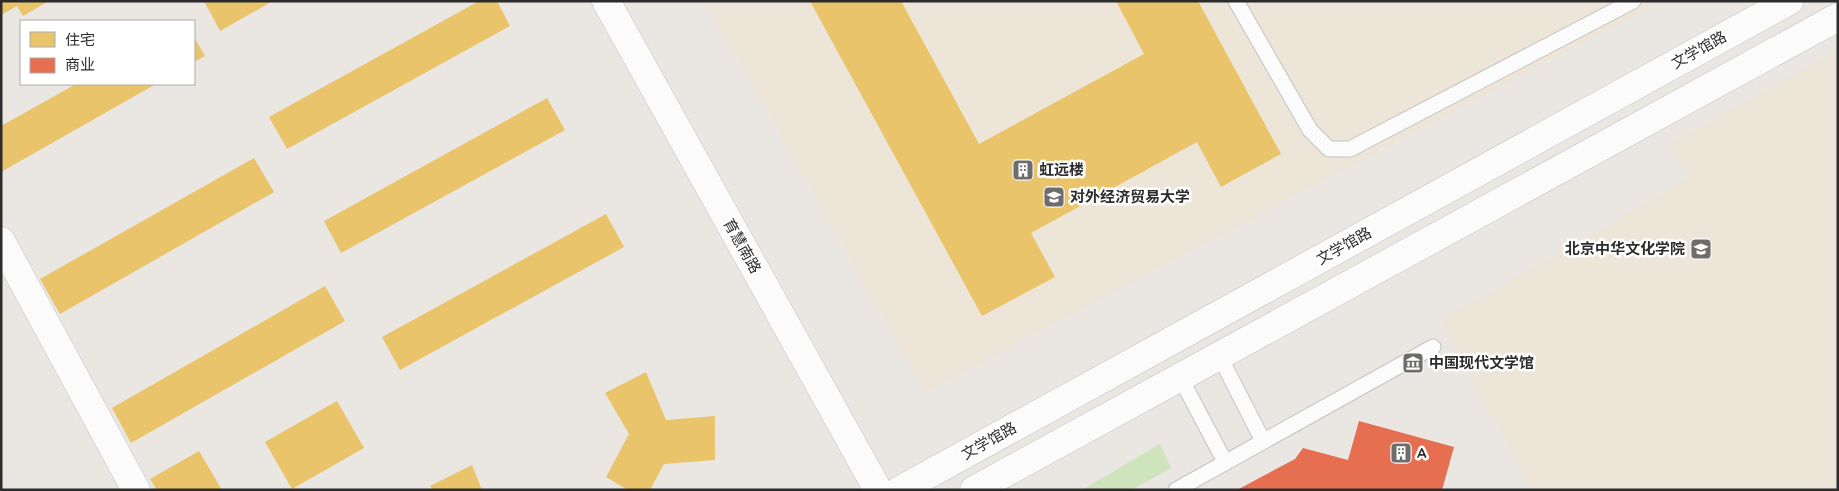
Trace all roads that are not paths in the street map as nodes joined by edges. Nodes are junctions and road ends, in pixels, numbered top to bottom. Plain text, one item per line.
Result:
1 (606, 1) edge
2 (1236, 1) edge
3 (1633, 1) edge
4 (1789, 1) edge
5 (1838, 17) edge
6 (1, 241) edge
7 (1433, 347) dead end
8 (1219, 356) junction
9 (1180, 377) junction
10 (1263, 441) junction
11 (1225, 462) junction
12 (136, 490) edge
13 (878, 490) edge
14 (900, 490) edge
15 (974, 490) edge
16 (1176, 490) edge

1 - 13 main road, 育慧南路
2 - 3 lane
4 - 14 main road, 文学馆路
5 - 8 main road
6 - 12 main road
7 - 10 lane
8 - 9 main road
8 - 10 lane
9 - 11 lane
9 - 15 main road
10 - 11 lane
11 - 16 lane

